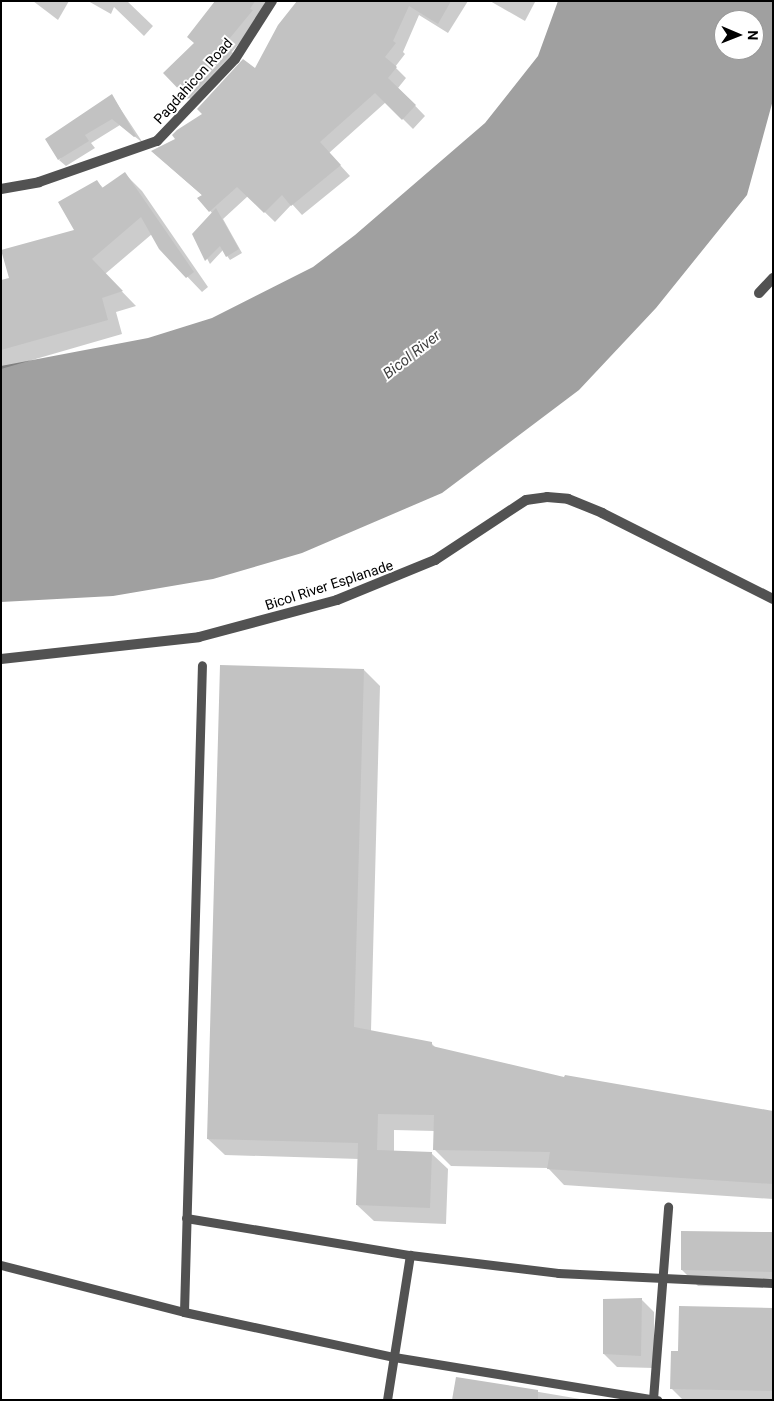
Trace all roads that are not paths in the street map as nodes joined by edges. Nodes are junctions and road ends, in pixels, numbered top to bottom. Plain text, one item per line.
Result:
1 (272, 1) edge
2 (1, 189) edge
3 (773, 278) edge
4 (759, 293) dead end
5 (773, 599) edge
6 (1, 659) edge
7 (202, 665) dead end
8 (668, 1207) dead end
9 (186, 1218) junction
10 (410, 1255) junction
11 (1, 1265) edge
12 (663, 1279) junction
13 (773, 1283) edge
14 (184, 1312) junction
15 (394, 1357) junction
16 (656, 1399) edge
17 (387, 1400) edge

1 - 2 street, Pagdahicon Road
3 - 4 street
5 - 6 street, Bicol River Esplanade
7 - 9 lane
8 - 12 lane
9 - 10 lane
9 - 14 lane
10 - 12 lane
10 - 15 lane
11 - 14 lane
12 - 13 lane
12 - 16 lane
14 - 15 lane
15 - 16 lane
15 - 17 lane

